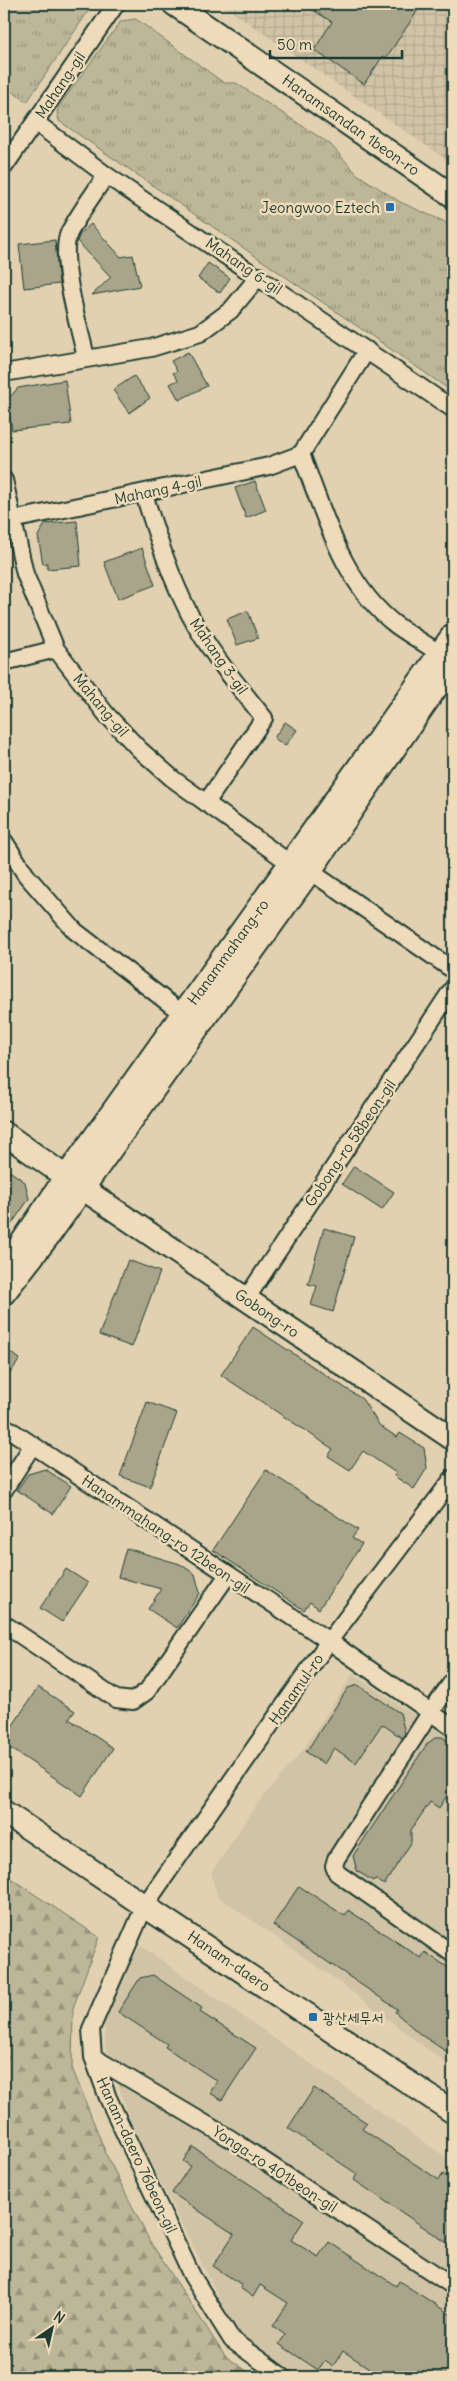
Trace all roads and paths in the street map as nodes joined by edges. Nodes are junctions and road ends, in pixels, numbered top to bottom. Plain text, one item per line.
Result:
1 (116, 4) edge
2 (174, 4) edge
3 (35, 122) junction
4 (4, 167) edge
5 (106, 174) junction
6 (453, 196) edge
7 (258, 276) junction
8 (367, 350) junction
9 (86, 358) junction
10 (4, 373) edge
11 (453, 409) edge
12 (301, 454) junction
13 (4, 480) edge
14 (144, 494) junction
15 (12, 520) junction
16 (453, 635) edge
17 (56, 649) junction
18 (447, 658) edge
19 (4, 662) edge
20 (206, 803) junction
21 (4, 841) edge
22 (301, 867) junction
23 (453, 970) edge
24 (453, 988) edge
25 (182, 1014) junction
26 (4, 1133) edge
27 (74, 1182) junction
28 (4, 1269) edge
29 (4, 1293) edge
30 (246, 1299) junction
31 (4, 1426) edge
32 (453, 1439) edge
33 (32, 1446) junction
34 (453, 1478) edge
35 (4, 1490) edge
36 (227, 1576) junction
37 (4, 1624) edge
38 (329, 1641) junction
39 (453, 1681) edge
40 (430, 1713) junction
41 (453, 1728) edge
42 (4, 1812) edge
43 (145, 1905) junction
44 (453, 1954) edge
45 (93, 2057) junction
46 (453, 2112) edge
47 (453, 2286) edge
48 (283, 2377) edge

1 - 3 street, Mahang-gil
2 - 6 street, Hanamsandan 1beon-ro
3 - 4 street, Mahang-gil
3 - 5 street, Mahang 6-gil
5 - 7 street, Mahang 6-gil
5 - 9 street
7 - 8 street, Mahang 6-gil
7 - 9 street
8 - 11 street, Mahang 6-gil
8 - 12 street
9 - 10 street
12 - 14 street, Mahang 4-gil
12 - 18 street
13 - 15 street, Mahang-gil
14 - 15 street, Mahang 4-gil
14 - 20 street, Mahang 3-gil
15 - 17 street, Mahang-gil
16 - 18 street, Hanammahang-ro
17 - 19 street
17 - 20 street, Mahang-gil
18 - 22 street, Hanammahang-ro
20 - 22 street, Mahang-gil
21 - 25 street
22 - 23 street, Mahang-gil
22 - 25 street, Hanammahang-ro
22 - 27 street, Hanammahang-ro
24 - 30 street, Gobong-ro 58beon-gil
25 - 27 street, Hanammahang-ro
26 - 27 street, Gobong-ro
27 - 28 street, Hanammahang-ro
27 - 29 street, Hanammahang-ro
27 - 30 street, Gobong-ro
30 - 32 street, Gobong-ro
31 - 33 street, Hanammahang-ro 12beon-gil
33 - 35 street
33 - 36 street, Hanammahang-ro 12beon-gil
34 - 38 street, Hanamul-ro
36 - 37 street
36 - 38 street, Hanammahang-ro 12beon-gil
38 - 40 street, Hanammahang-ro 12beon-gil
38 - 43 street, Hanamul-ro
39 - 40 street
40 - 41 street, Hanammahang-ro 12beon-gil
40 - 44 street
42 - 43 street, Hanam-daero
43 - 45 street, Hanam-daero 76beon-gil
43 - 46 street, Hanam-daero
45 - 47 street, Yonga-ro 401beon-gil
45 - 48 street, Hanam-daero 76beon-gil

